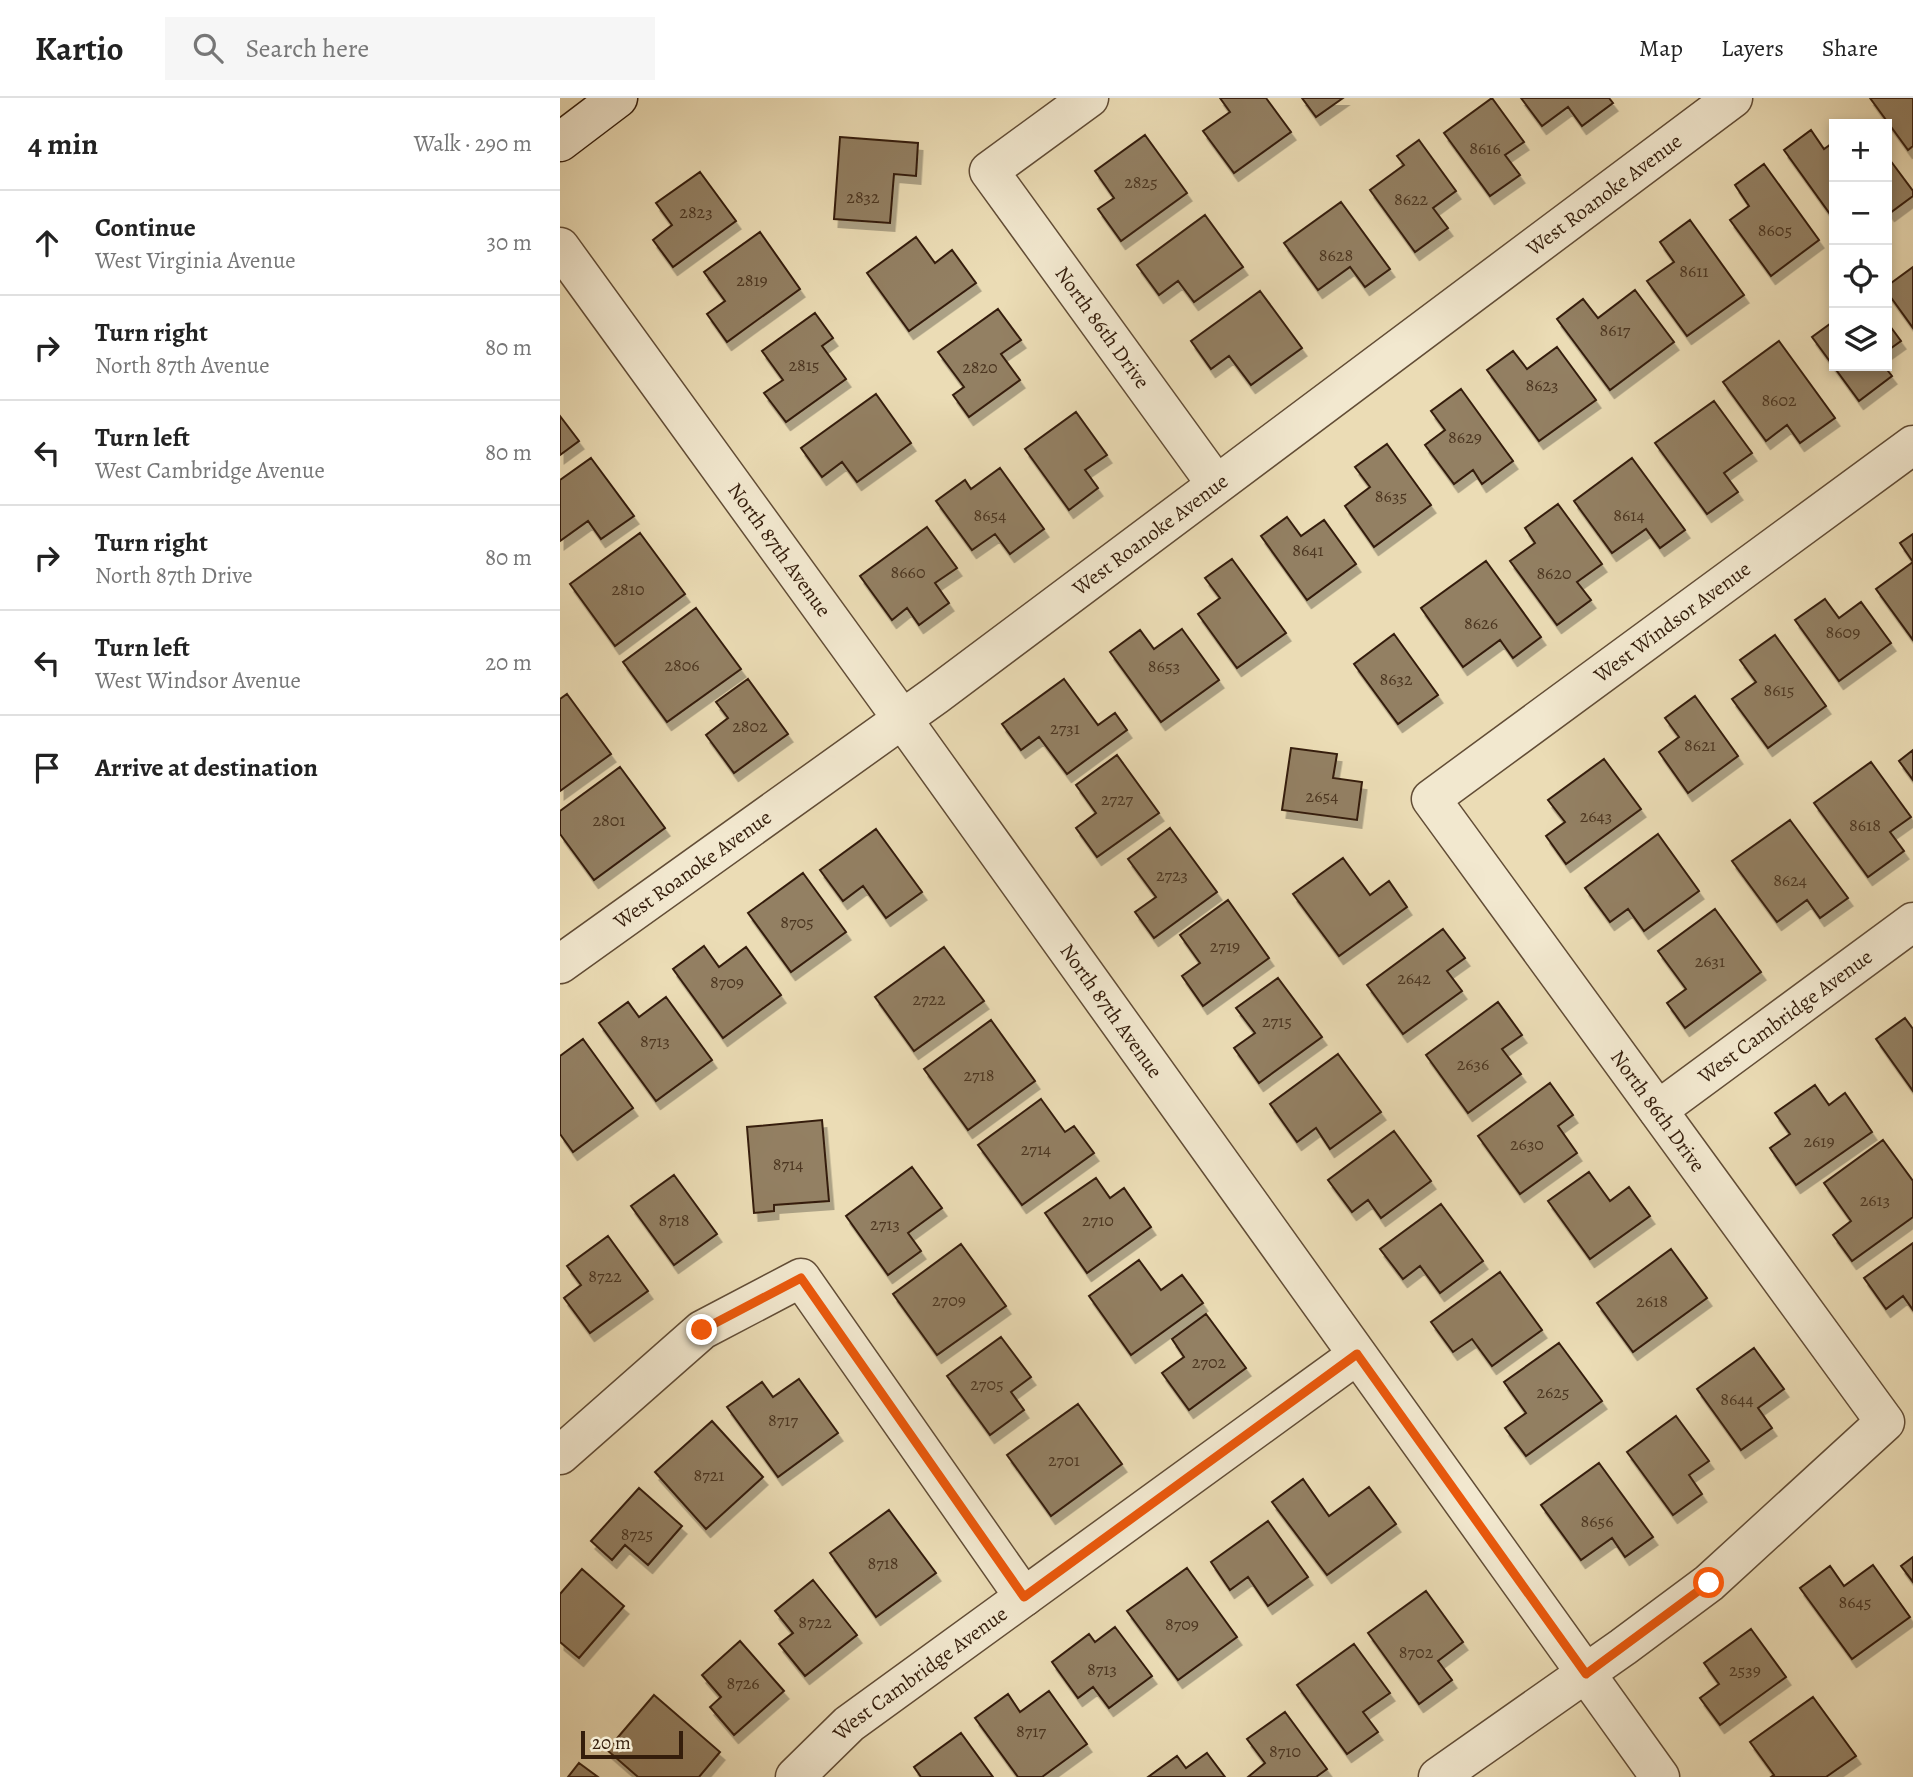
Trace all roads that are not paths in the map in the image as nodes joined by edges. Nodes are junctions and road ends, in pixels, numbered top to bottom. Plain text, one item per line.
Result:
1 (618, 98) edge
2 (1089, 98) edge
3 (1733, 98) edge
4 (560, 142) edge
5 (560, 247) edge
6 (1913, 445) edge
7 (1216, 484) junction
8 (903, 720) junction
9 (1431, 799) joint
10 (1913, 922) edge
11 (562, 958) edge
12 (1658, 1110) junction
13 (1357, 1354) junction
14 (560, 1455) edge
15 (1024, 1597) junction
16 (1586, 1674) junction
17 (796, 1777) edge
18 (1438, 1777) edge
19 (1660, 1777) edge

1 - 4 street
2 - 7 street, North 86th Drive
3 - 7 street, West Roanoke Avenue
5 - 8 street, North 87th Avenue
6 - 9 street, West Windsor Avenue
7 - 8 street, West Roanoke Avenue
8 - 11 street, West Roanoke Avenue
8 - 13 street, North 87th Avenue
9 - 12 street, North 86th Drive
10 - 12 street, West Cambridge Avenue
12 - 16 street, North 86th Drive
13 - 15 street, West Cambridge Avenue
13 - 16 street, North 87th Avenue
14 - 15 street
15 - 17 street, West Cambridge Avenue
16 - 18 street
16 - 19 street, North 87th Avenue

